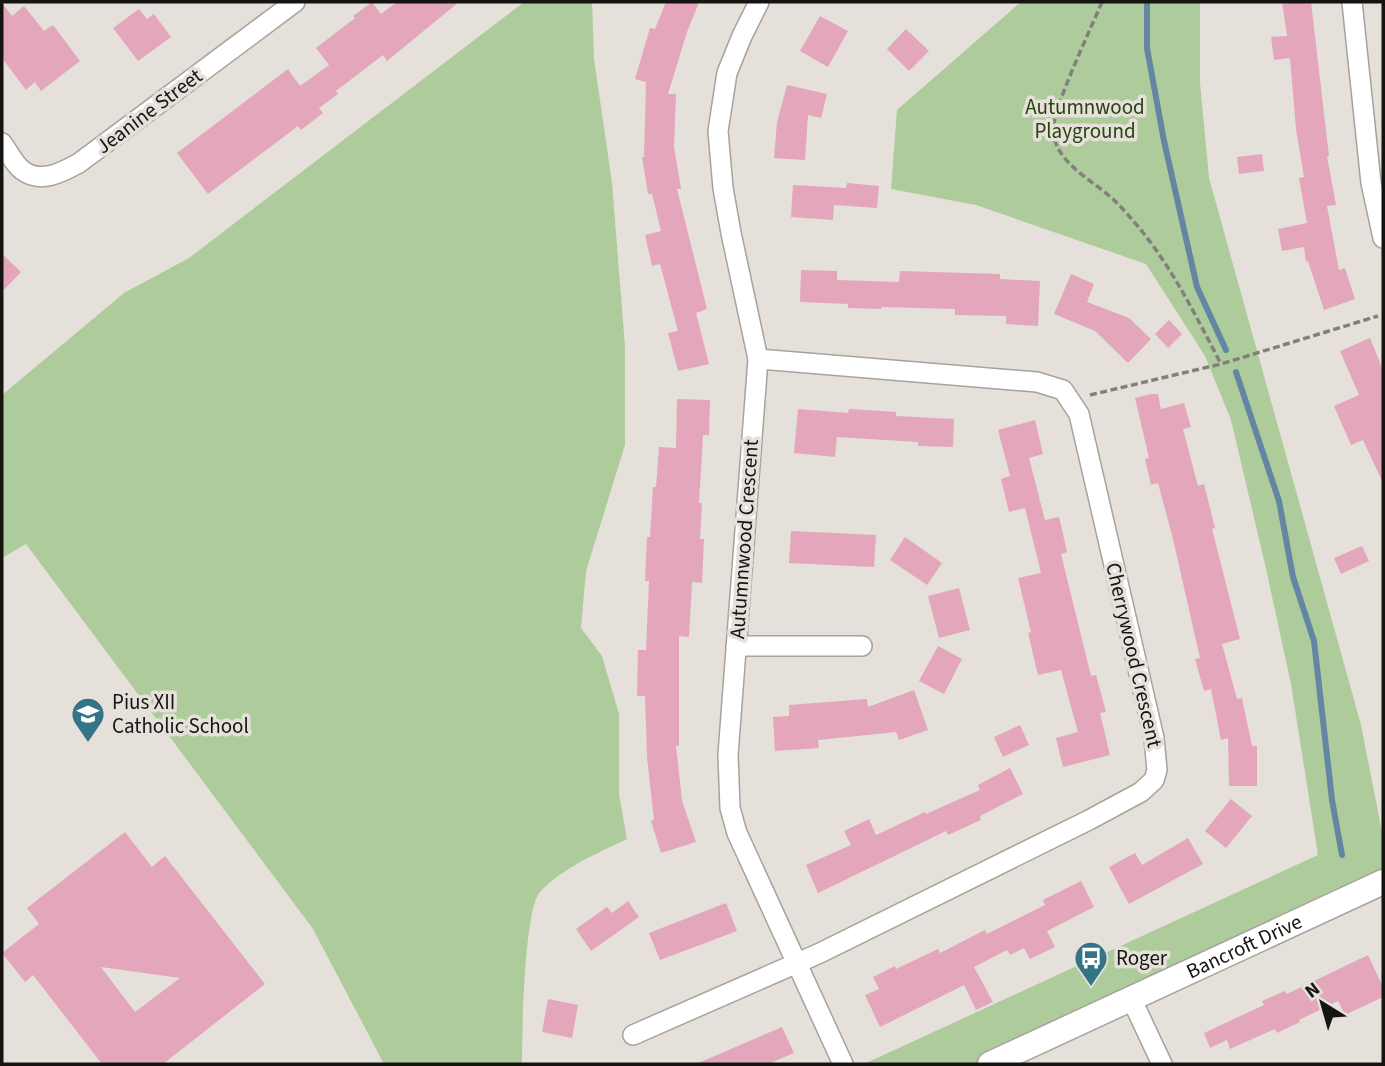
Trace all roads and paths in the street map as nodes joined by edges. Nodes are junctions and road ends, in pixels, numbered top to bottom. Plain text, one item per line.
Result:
1 (759, 2) edge
2 (1102, 2) edge
3 (1352, 2) edge
4 (284, 5) edge
5 (2, 143) edge
6 (1377, 182) edge
7 (1383, 238) edge
8 (1378, 316) dead end
9 (758, 359) junction
10 (1221, 364) junction
11 (1071, 399) junction
12 (736, 646) junction
13 (862, 646) dead end
14 (1383, 882) edge
15 (795, 964) junction
16 (1131, 998) junction
17 (633, 1035) dead end
18 (843, 1064) edge
19 (990, 1064) edge
20 (1162, 1064) edge

1 - 9 street, Autumnwood Crescent
2 - 10 path
3 - 6 street
4 - 5 street, Jeanine Street
6 - 7 street
8 - 10 path
9 - 11 street
9 - 12 street, Autumnwood Crescent
10 - 11 path
11 - 15 street, Cherrywood Crescent
12 - 13 street
12 - 15 street, Autumnwood Crescent
14 - 16 main road, Bancroft Drive
15 - 17 street, Cherrywood Crescent
15 - 18 street, Autumnwood Crescent
16 - 19 main road, Bancroft Drive
16 - 20 street

